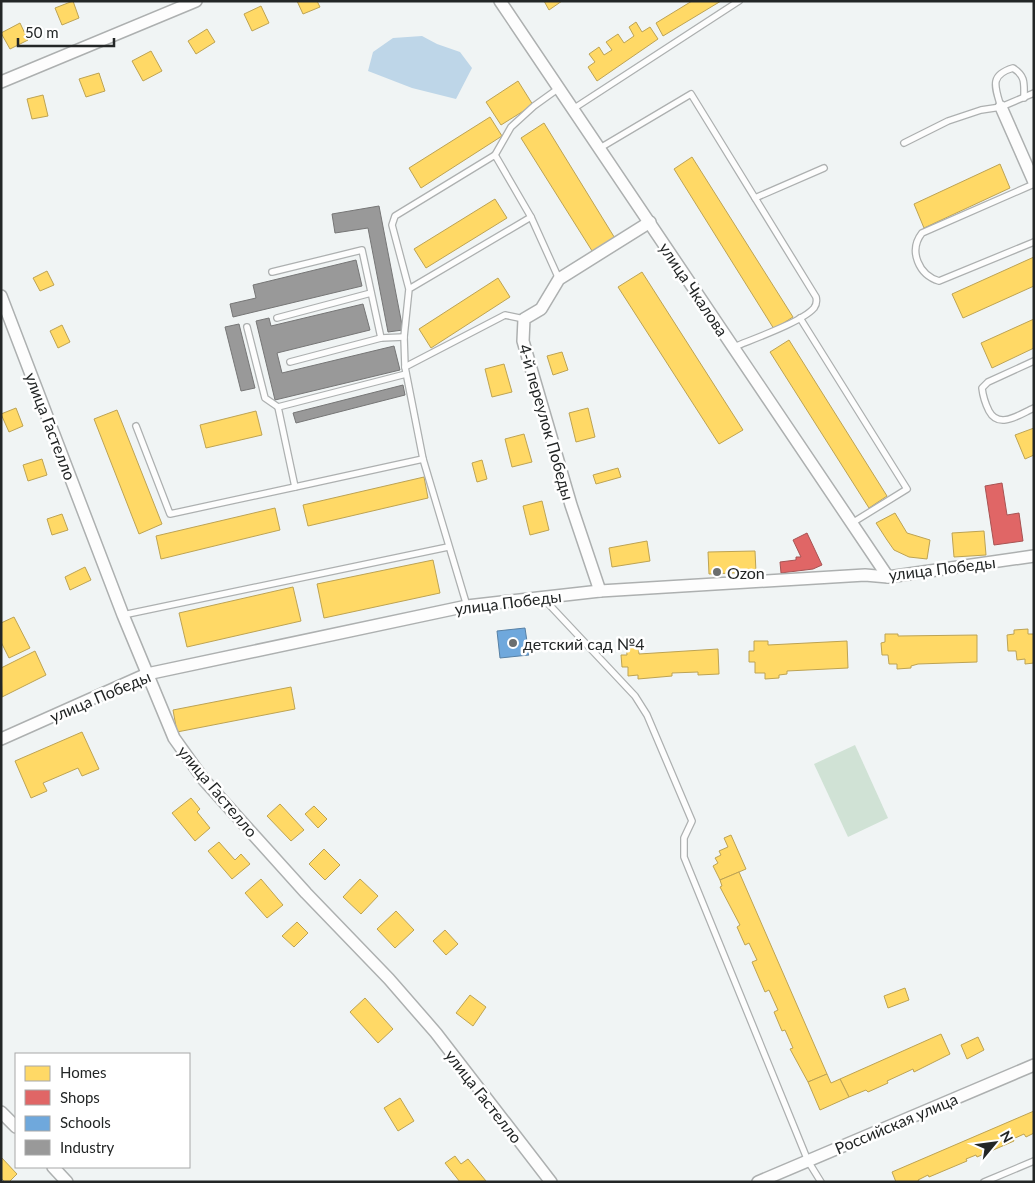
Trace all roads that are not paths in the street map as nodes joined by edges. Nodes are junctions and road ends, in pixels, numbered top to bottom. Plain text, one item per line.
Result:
1 (196, 1) edge
2 (500, 1) edge
3 (740, 1) edge
4 (1, 82) edge
5 (559, 88) junction
6 (1034, 94) edge
7 (1024, 98) junction
8 (1001, 107) junction
9 (573, 109) junction
10 (904, 143) dead end
11 (600, 148) junction
12 (495, 155) junction
13 (824, 168) dead end
14 (1034, 183) edge
15 (755, 198) junction
16 (531, 216) junction
17 (650, 222) junction
18 (1034, 242) edge
19 (272, 272) dead end
20 (559, 279) junction
21 (409, 289) junction
22 (371, 293) junction
23 (1, 296) edge
24 (277, 318) dead end
25 (800, 318) junction
26 (524, 319) junction
27 (247, 327) dead end
28 (404, 337) junction
29 (381, 338) junction
30 (734, 348) junction
31 (1034, 361) edge
32 (290, 362) dead end
33 (406, 370) junction
34 (278, 407) junction
35 (1034, 408) edge
36 (136, 426) dead end
37 (423, 460) junction
38 (295, 487) junction
39 (852, 523) junction
40 (448, 547) junction
41 (1034, 556) edge
42 (888, 577) junction
43 (600, 591) junction
44 (543, 598) junction
45 (467, 606) junction
46 (123, 615) junction
47 (147, 674) junction
48 (1, 739) edge
49 (1034, 1065) edge
50 (1, 1112) edge
51 (15, 1126) edge
52 (808, 1161) junction
53 (1034, 1161) edge
54 (54, 1168) edge
55 (67, 1182) edge
56 (551, 1182) edge
57 (758, 1182) edge
58 (821, 1182) edge
59 (984, 1182) edge

1 - 4 street
2 - 5 street, улица Чкалова
3 - 9 lane
5 - 9 street, улица Чкалова
5 - 12 lane
6 - 7 lane
7 - 8 lane
7 - 8 lane
8 - 10 lane
8 - 14 street
9 - 11 street, улица Чкалова
11 - 15 lane
11 - 17 street, улица Чкалова
12 - 16 lane
12 - 21 lane
13 - 15 lane
14 - 18 lane
15 - 25 lane
16 - 20 lane
16 - 21 lane
17 - 20 street
17 - 30 street, улица Чкалова
19 - 22 lane
20 - 26 street
21 - 28 lane
22 - 24 lane
22 - 29 lane
23 - 46 street, улица Гастелло
25 - 30 lane
25 - 39 lane
26 - 33 lane
26 - 43 street, 4-й переулок Победы
27 - 34 lane
28 - 29 lane
28 - 33 lane
29 - 32 lane
30 - 39 street, улица Чкалова
31 - 35 lane
33 - 34 lane
33 - 37 lane
34 - 38 lane
36 - 38 lane
37 - 38 lane
37 - 40 lane
39 - 42 street, улица Чкалова
40 - 45 lane
40 - 46 lane
41 - 42 street, улица Победы
42 - 43 street, улица Победы
43 - 44 street, улица Победы
44 - 45 street, улица Победы
44 - 52 lane
45 - 47 street, улица Победы
46 - 47 street, улица Гастелло
47 - 48 street, улица Победы
47 - 56 street, улица Гастелло
49 - 52 street, Российская улица
50 - 51 street
52 - 57 street, Российская улица
52 - 58 lane
53 - 59 lane
54 - 55 street

